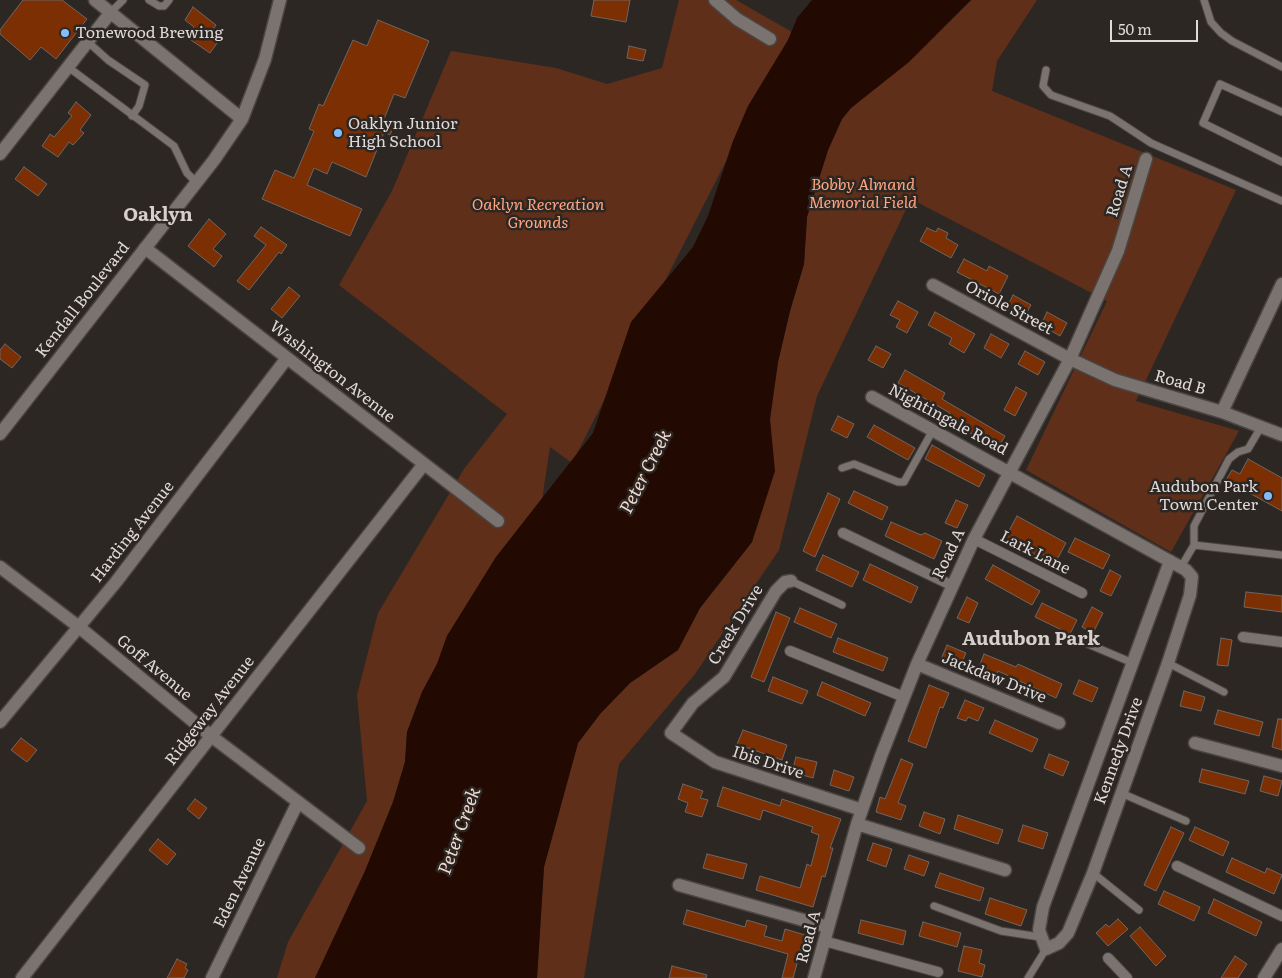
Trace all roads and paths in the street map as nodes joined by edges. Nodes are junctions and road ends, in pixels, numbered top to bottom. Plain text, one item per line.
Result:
1 (95, 0) edge
2 (149, 0) edge
3 (169, 0) edge
4 (280, 0) edge
5 (715, 0) edge
6 (1204, 0) edge
7 (124, 1) edge
8 (111, 12) junction
9 (770, 39) dead end
10 (88, 42) junction
11 (68, 67) junction
12 (1282, 67) edge
13 (1046, 70) dead end
14 (1282, 112) edge
15 (132, 116) junction
16 (242, 119) junction
17 (0, 154) edge
18 (1146, 159) dead end
19 (1282, 162) edge
20 (197, 183) junction
21 (1282, 201) edge
22 (145, 248) junction
23 (1282, 284) edge
24 (933, 285) dead end
25 (288, 358) junction
26 (1070, 359) junction
27 (872, 397) dead end
28 (1222, 412) junction
29 (1260, 427) junction
30 (932, 430) junction
31 (0, 434) edge
32 (1282, 436) edge
33 (424, 464) junction
34 (842, 468) dead end
35 (1009, 472) junction
36 (498, 521) dead end
37 (843, 533) dead end
38 (974, 539) junction
39 (1194, 544) junction
40 (1282, 555) edge
41 (1176, 564) junction
42 (0, 567) edge
43 (791, 581) joint
44 (951, 584) junction
45 (1082, 593) dead end
46 (842, 605) dead end
47 (80, 627) junction
48 (1242, 637) dead end
49 (1282, 642) edge
50 (1088, 644) dead end
51 (790, 651) dead end
52 (1132, 663) junction
53 (1168, 663) junction
54 (916, 664) junction
55 (1224, 692) dead end
56 (904, 697) junction
57 (0, 722) edge
58 (1059, 723) dead end
59 (671, 733) joint
60 (211, 736) junction
61 (1195, 742) dead end
62 (1282, 766) edge
63 (1121, 793) junction
64 (298, 802) junction
65 (862, 810) junction
66 (1186, 821) dead end
67 (857, 824) junction
68 (359, 848) dead end
69 (1177, 866) dead end
70 (1005, 870) dead end
71 (1092, 872) junction
72 (679, 885) dead end
73 (934, 906) dead end
74 (1139, 910) dead end
75 (1282, 916) edge
76 (828, 927) junction
77 (1040, 937) junction
78 (824, 940) junction
79 (1046, 949) junction
80 (1282, 949) edge
81 (1108, 958) dead end
82 (938, 972) dead end
83 (1030, 977) edge
84 (22, 978) edge
85 (212, 978) edge
86 (814, 978) edge
87 (1127, 978) edge
88 (1264, 978) edge

1 - 8 street
2 - 3 lane
4 - 16 street, Kendall Boulevard
5 - 9 street
6 - 12 lane
7 - 8 lane
8 - 10 street
8 - 16 street
10 - 11 street
10 - 15 lane
11 - 15 lane
11 - 17 street
13 - 21 lane
14 - 19 lane
15 - 20 lane
16 - 20 street, Kendall Boulevard
18 - 26 street, Road A
20 - 22 street, Kendall Boulevard
22 - 25 street, Washington Avenue
22 - 31 street, Kendall Boulevard
23 - 28 street
24 - 26 street, Oriole Street
25 - 33 street, Washington Avenue
25 - 47 street, Harding Avenue
26 - 28 street, Road B
26 - 35 street, Road A
27 - 30 street, Nightingale Road
28 - 29 street, Road B
29 - 32 street, Road B
29 - 39 lane
30 - 34 lane
30 - 35 street, Nightingale Road
33 - 36 street, Washington Avenue
33 - 60 street, Ridgeway Avenue
35 - 38 street, Road A
35 - 41 street
37 - 44 street
38 - 44 street, Road A
38 - 45 street, Lark Lane
39 - 40 lane
39 - 41 lane
41 - 52 street, Kennedy Drive
41 - 53 street, Kennedy Drive
42 - 47 street, Goff Avenue
43 - 46 lane
43 - 59 street, Creek Drive
44 - 54 street, Road A
47 - 57 street, Harding Avenue
47 - 60 street, Goff Avenue
48 - 49 street
50 - 52 lane
51 - 56 street
52 - 77 street, Kennedy Drive
53 - 55 lane
53 - 63 street, Kennedy Drive
54 - 56 street, Road A
54 - 58 street, Jackdaw Drive
56 - 65 street, Road A
59 - 65 street, Ibis Drive
60 - 64 street, Goff Avenue
60 - 84 street, Ridgeway Avenue
61 - 62 street
63 - 66 lane
63 - 71 street, Kennedy Drive
64 - 68 street, Goff Avenue
64 - 85 street, Eden Avenue
65 - 67 street, Road A
67 - 70 street
67 - 76 street, Road A
69 - 75 street
71 - 74 lane
71 - 79 street, Kennedy Drive
72 - 76 street
73 - 77 lane
76 - 78 street, Road A
77 - 79 street
78 - 82 street
78 - 86 street, Road A
79 - 83 lane, Kennedy Drive
80 - 88 street
81 - 87 street

